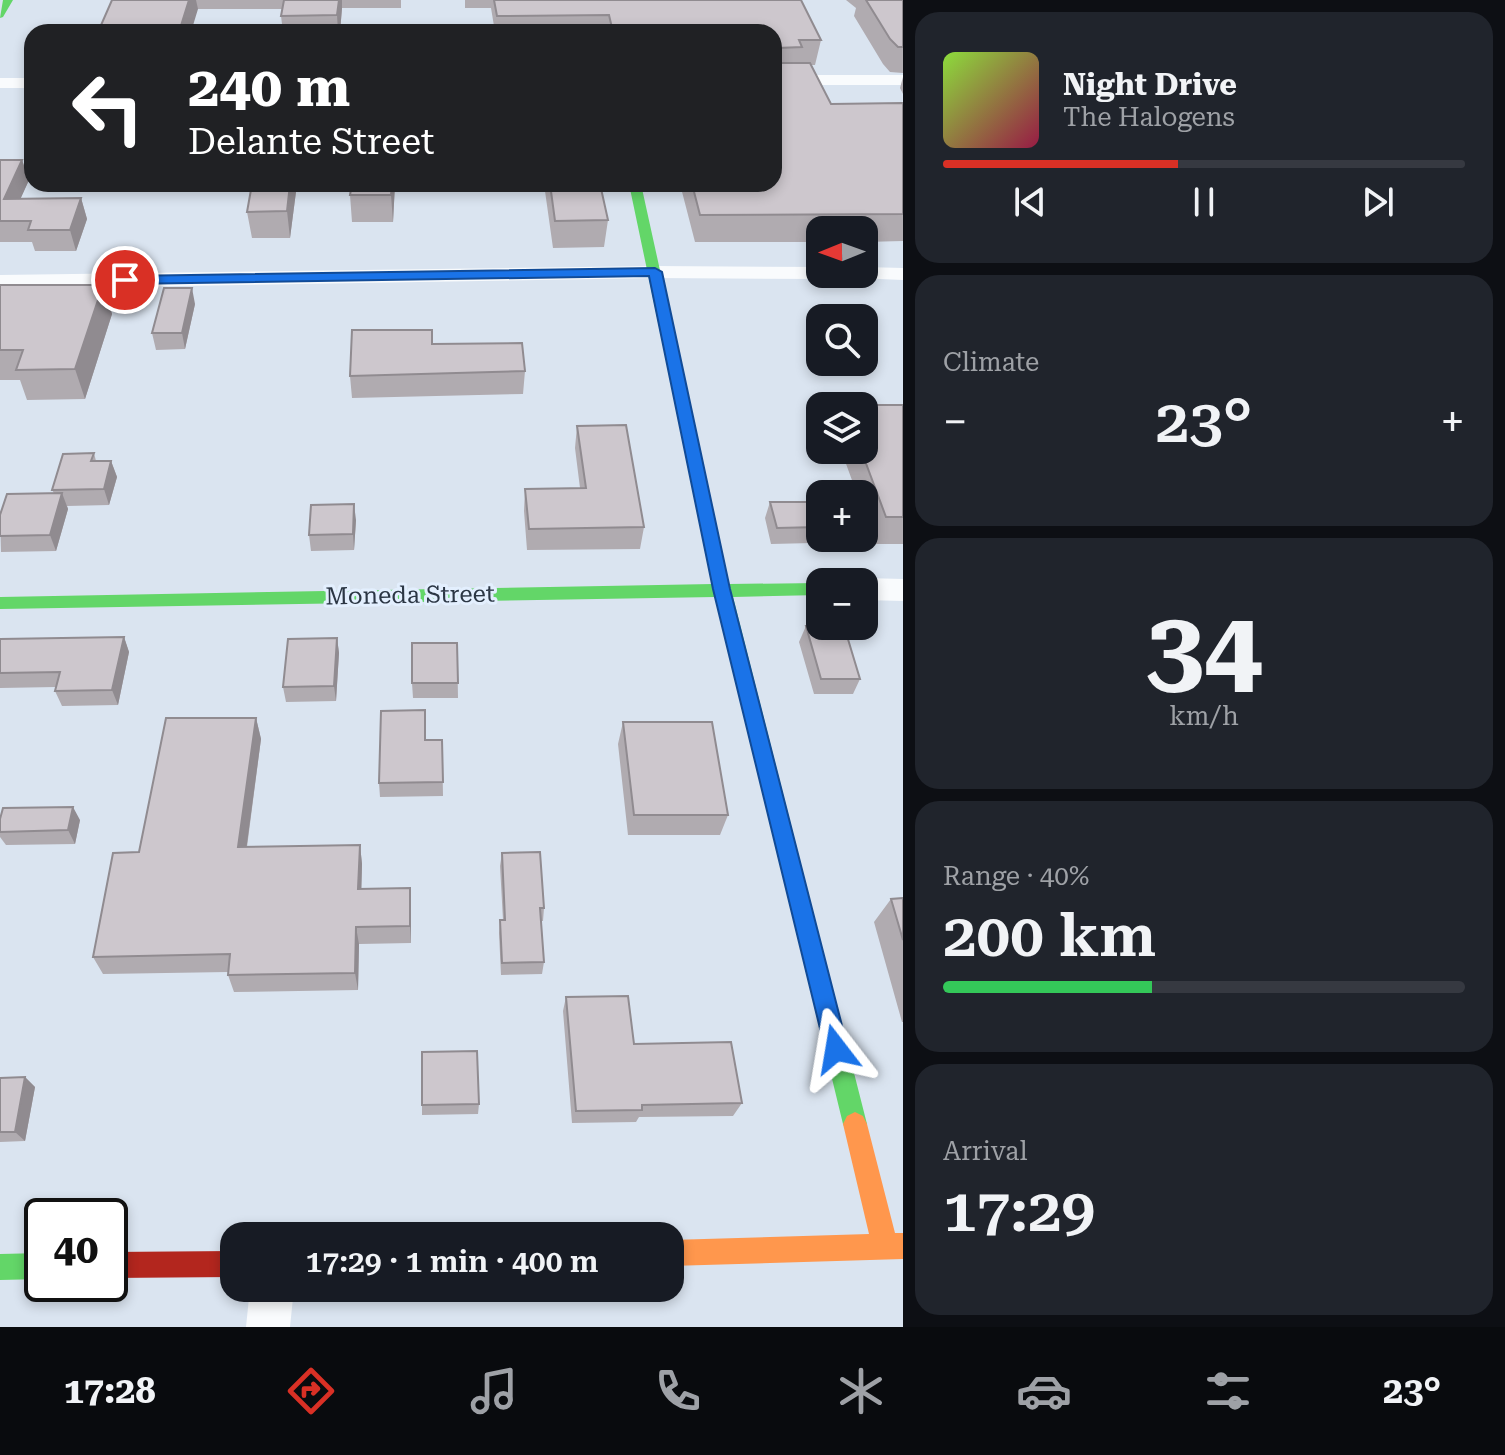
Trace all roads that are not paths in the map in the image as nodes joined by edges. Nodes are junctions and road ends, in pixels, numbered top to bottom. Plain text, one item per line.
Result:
1 (8, 0) edge
2 (0, 15) edge
3 (782, 80) edge
4 (903, 80) edge
5 (0, 83) edge
6 (24, 83) edge
7 (637, 192) edge
8 (655, 272) junction
9 (806, 273) edge
10 (878, 273) edge
11 (903, 274) edge
12 (0, 282) edge
13 (722, 589) junction
14 (806, 589) edge
15 (878, 589) edge
16 (903, 590) edge
17 (0, 603) edge
18 (894, 1246) edge
19 (684, 1253) edge
20 (220, 1264) edge
21 (128, 1265) edge
22 (24, 1266) edge
23 (0, 1267) edge
24 (271, 1302) edge
25 (268, 1327) edge

1 - 2 street
3 - 4 street
5 - 6 street
7 - 8 street
8 - 9 street
8 - 12 street
8 - 13 street
10 - 11 street
13 - 14 street, Moneda Street
13 - 17 street, Moneda Street
13 - 18 street
15 - 16 street
18 - 19 street
20 - 21 street
22 - 23 street
24 - 25 street

